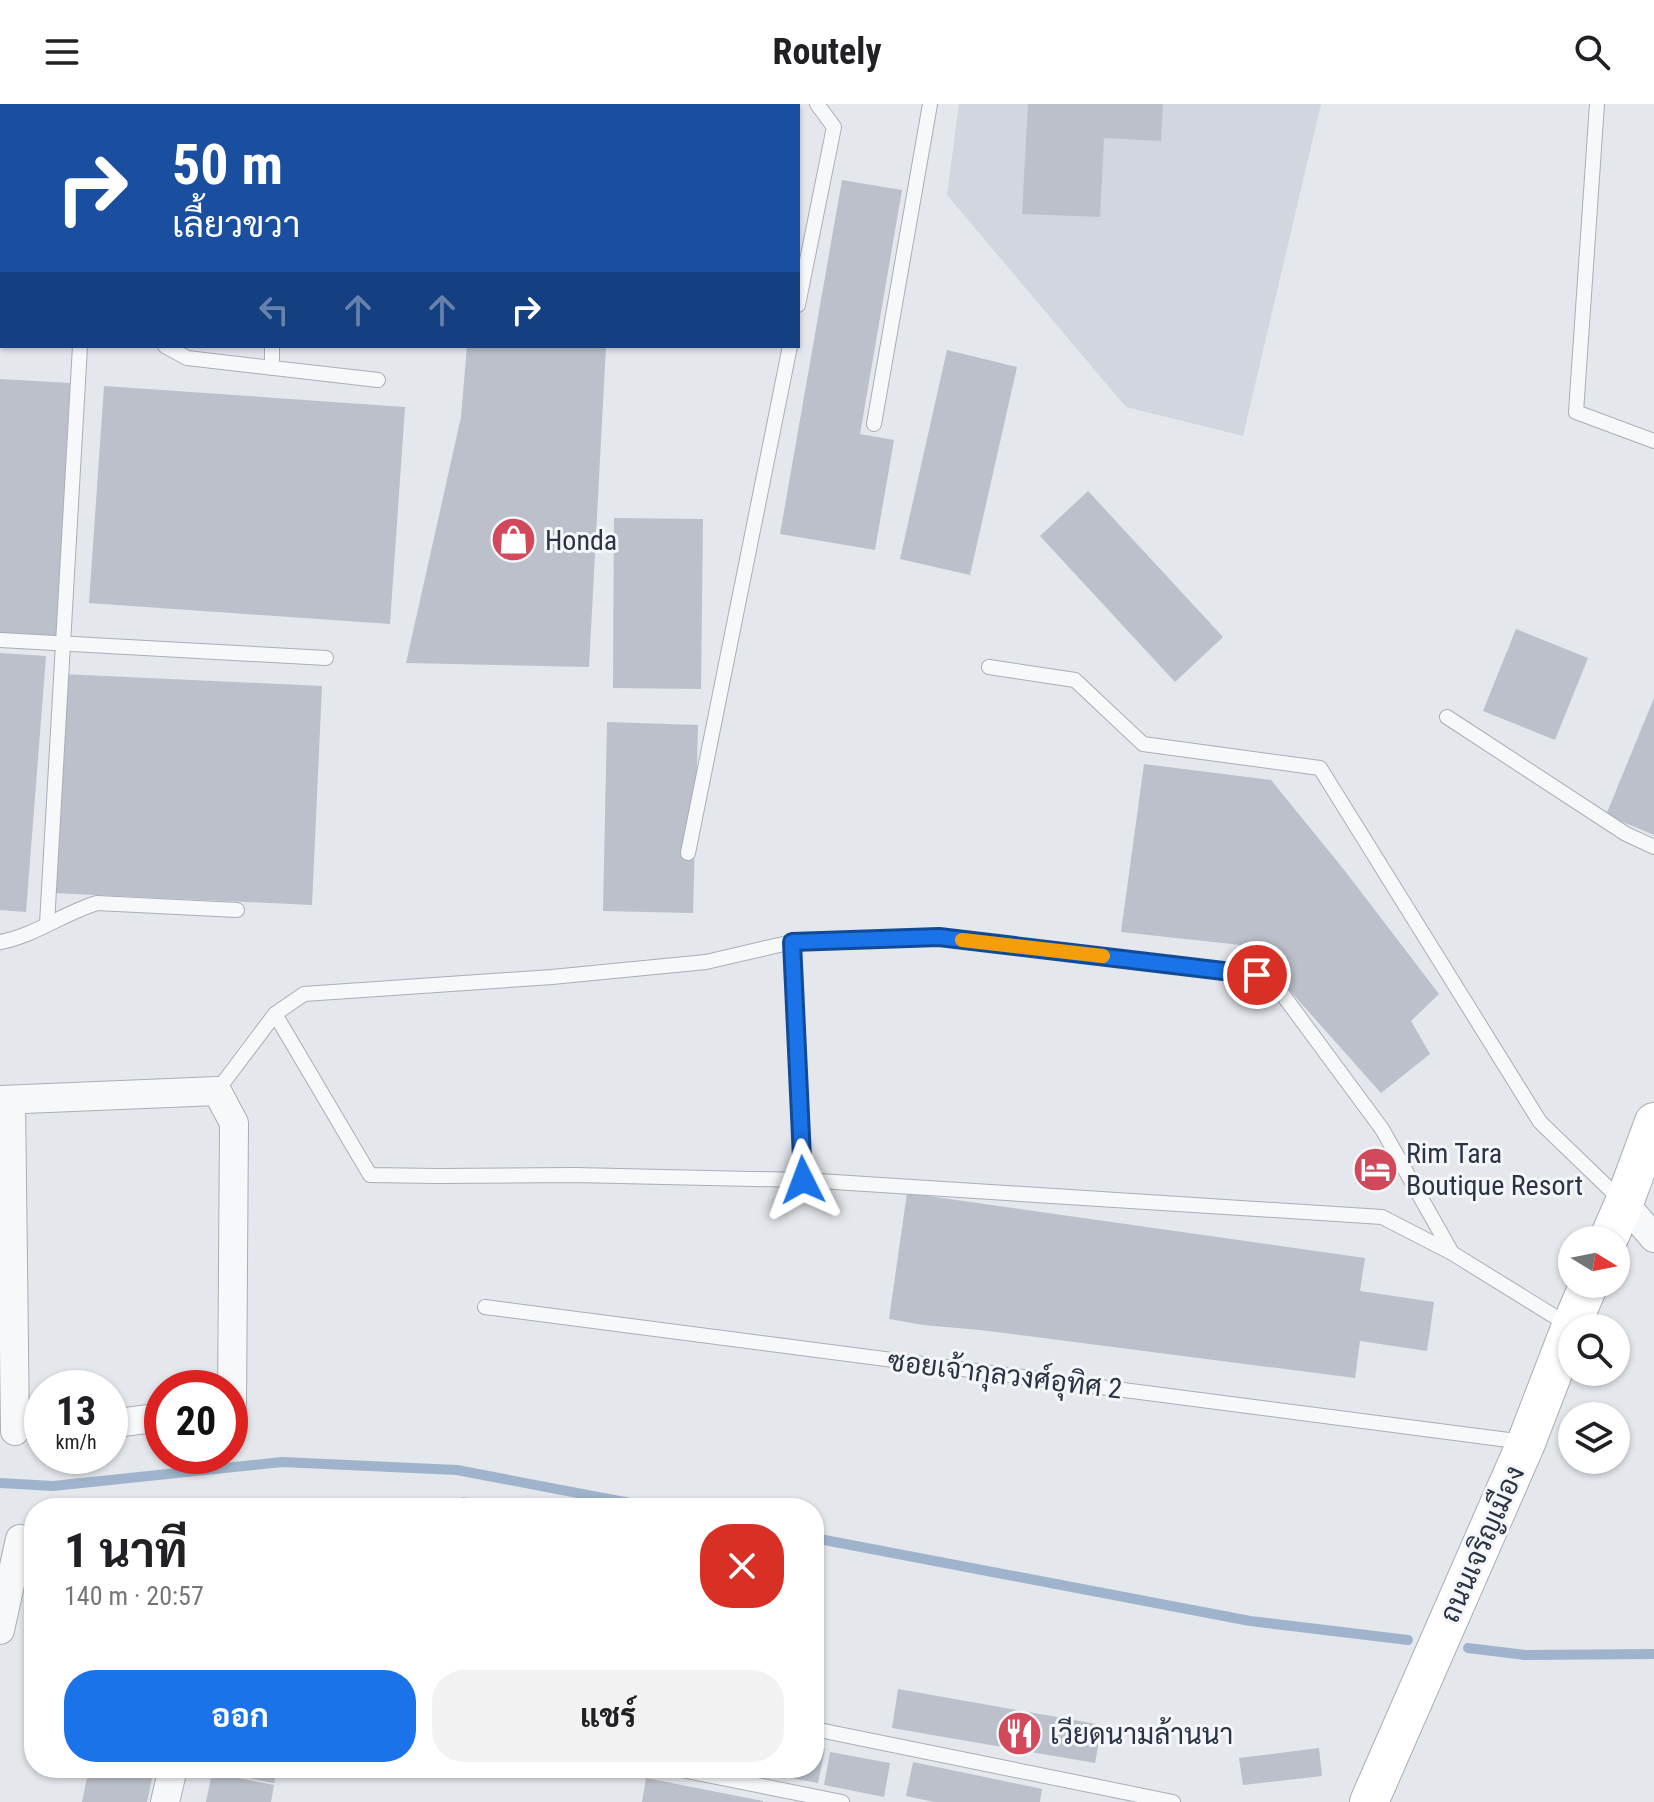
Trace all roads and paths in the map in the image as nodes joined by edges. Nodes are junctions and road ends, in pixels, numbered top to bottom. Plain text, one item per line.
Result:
1 (817, 104) edge
2 (930, 104) edge
3 (1597, 104) edge
4 (800, 295) edge
5 (80, 348) edge
6 (169, 348) edge
7 (272, 348) edge
8 (790, 348) edge
9 (272, 368) junction
10 (378, 380) dead end
11 (874, 424) dead end
12 (1654, 441) edge
13 (0, 640) edge
14 (63, 644) junction
15 (326, 658) dead end
16 (989, 667) dead end
17 (1447, 717) dead end
18 (1654, 847) edge
19 (688, 853) dead end
20 (237, 910) dead end
21 (47, 924) junction
22 (0, 942) edge
23 (792, 942) junction
24 (275, 1014) junction
25 (217, 1091) junction
26 (6, 1100) edge
27 (1654, 1122) edge
28 (803, 1180) junction
29 (1624, 1203) junction
30 (1614, 1226) edge
31 (1654, 1238) edge
32 (1452, 1253) junction
33 (485, 1307) dead end
34 (1558, 1318) edge
35 (1558, 1360) edge
36 (232, 1370) edge
37 (19, 1431) edge
38 (1526, 1443) junction
39 (20, 1539) dead end
40 (0, 1630) edge
41 (824, 1731) edge
42 (171, 1778) edge
43 (722, 1778) edge
44 (165, 1802) edge
45 (842, 1802) edge
46 (1173, 1802) edge
47 (1369, 1802) edge

1 - 4 lane
2 - 11 lane
3 - 12 lane
5 - 14 lane
6 - 9 lane
7 - 9 lane
8 - 19 lane
9 - 10 lane
13 - 14 lane
14 - 15 lane
14 - 21 lane
16 - 29 lane
17 - 18 lane
20 - 21 lane
21 - 22 lane
23 - 24 lane
23 - 28 lane
23 - 32 lane
24 - 25 lane
24 - 28 lane
25 - 26 street
25 - 36 street
26 - 37 street
27 - 29 main road
28 - 32 lane
29 - 30 main road
29 - 31 street
32 - 34 lane
33 - 38 lane, ซอยเจ้ากุลวงศ์อุทิศ 2
35 - 38 main road, ถนนเจริญเมือง
38 - 47 main road, ถนนเจริญเมือง
39 - 40 street
41 - 46 lane
42 - 44 street
43 - 45 lane

